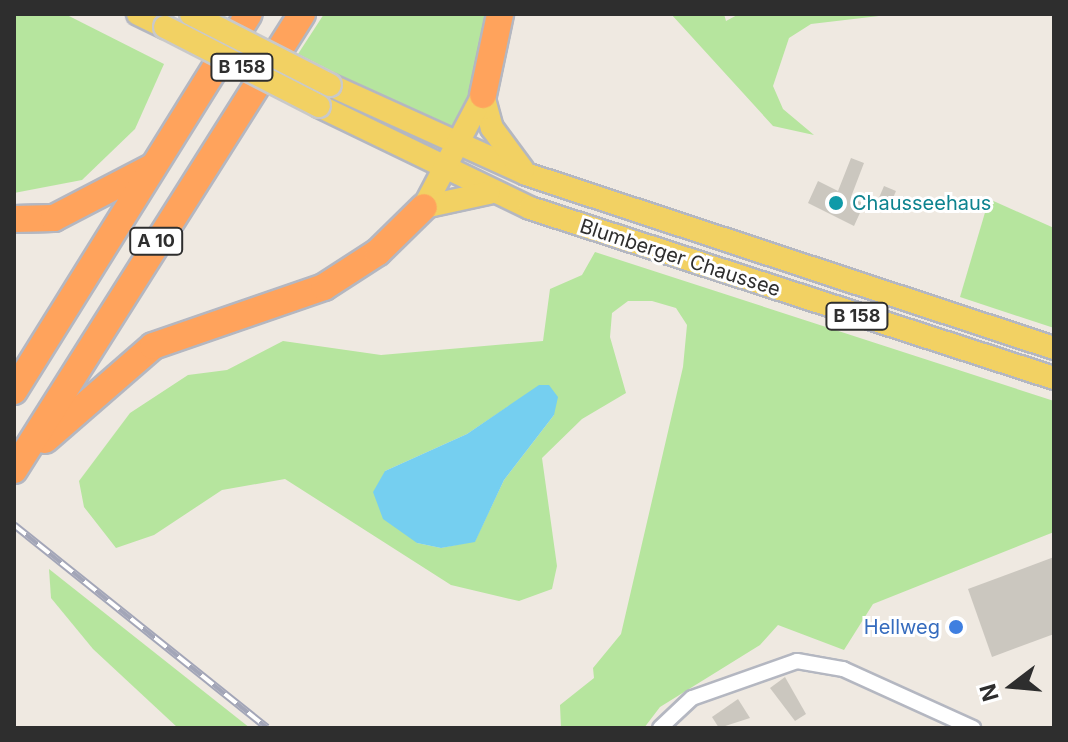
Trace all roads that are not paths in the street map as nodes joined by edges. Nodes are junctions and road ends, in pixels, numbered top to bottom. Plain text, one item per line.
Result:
1 (138, 14) edge
2 (191, 14) edge
3 (249, 14) edge
4 (302, 14) edge
5 (500, 14) edge
6 (483, 95) junction
7 (456, 145) junction
8 (155, 165) junction
9 (441, 168) junction
10 (526, 174) junction
11 (490, 192) junction
12 (424, 207) junction
13 (14, 219) edge
14 (1054, 348) edge
15 (1054, 378) edge
16 (14, 391) edge
17 (14, 470) edge
18 (660, 728) edge
19 (973, 728) edge

1 - 9 main road, Blumberger Chaussee / B 158, bridge
2 - 7 main road, Blumberger Chaussee / B 158, bridge
3 - 8 highway, A 10
4 - 17 highway, A 10
5 - 6 highway
6 - 7 main road
6 - 10 main road
7 - 9 main road
7 - 10 main road, Blumberger Chaussee / B 158
8 - 13 highway
8 - 16 highway, A 10
9 - 11 main road, Blumberger Chaussee / B 158
9 - 12 main road
10 - 14 main road, Blumberger Chaussee / B 158
11 - 12 main road
11 - 15 main road, Blumberger Chaussee / B 158
12 - 17 highway
18 - 19 street

